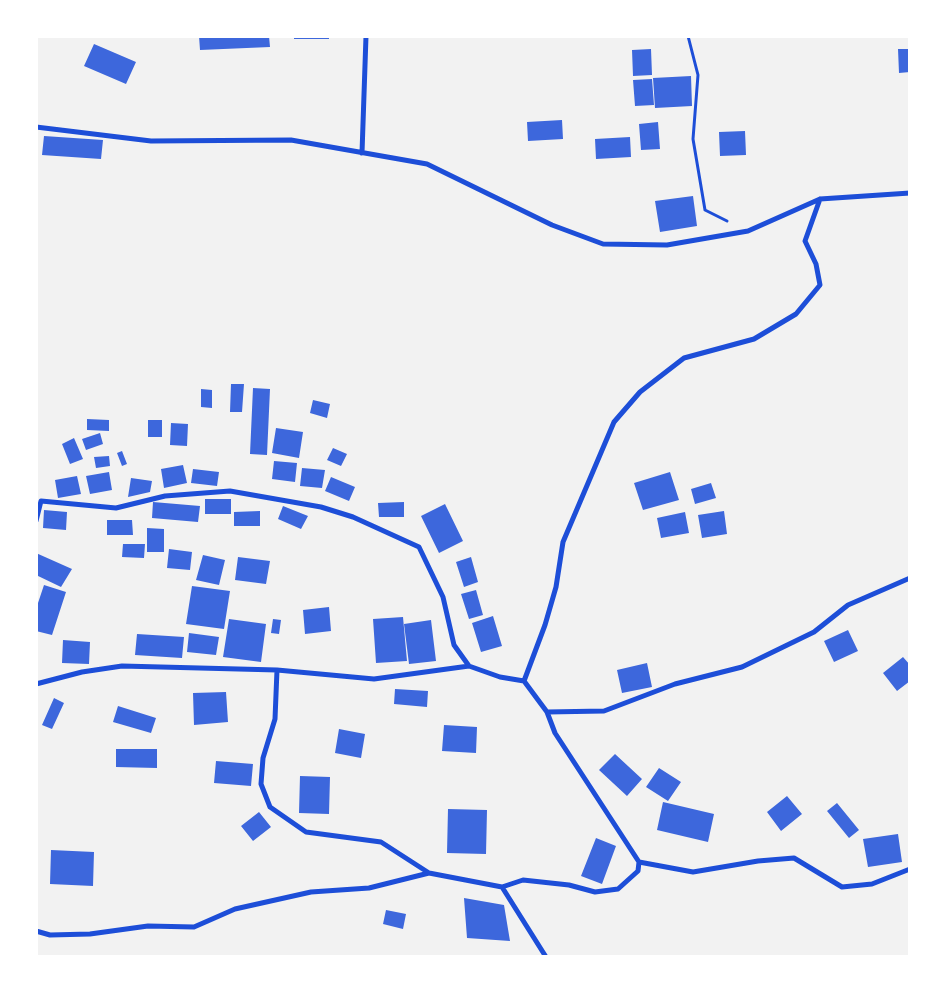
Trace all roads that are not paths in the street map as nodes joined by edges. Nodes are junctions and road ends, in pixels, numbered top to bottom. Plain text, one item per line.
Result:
1 (366, 36) edge
2 (36, 126) edge
3 (362, 153) junction
4 (910, 194) edge
5 (820, 199) junction
6 (36, 521) edge
7 (910, 578) edge
8 (469, 666) junction
9 (277, 670) junction
10 (524, 681) junction
11 (36, 684) edge
12 (546, 712) junction
13 (639, 862) junction
14 (910, 869) edge
15 (429, 873) junction
16 (502, 887) junction
17 (36, 931) edge
18 (546, 957) edge

1 - 3 street
2 - 3 street
3 - 5 street
4 - 5 street
5 - 10 street
6 - 8 street
7 - 12 street
8 - 9 street
8 - 10 street
9 - 11 street
9 - 15 street
10 - 12 street
12 - 13 street
13 - 14 street
13 - 16 street
15 - 16 street
15 - 17 street
16 - 18 street

